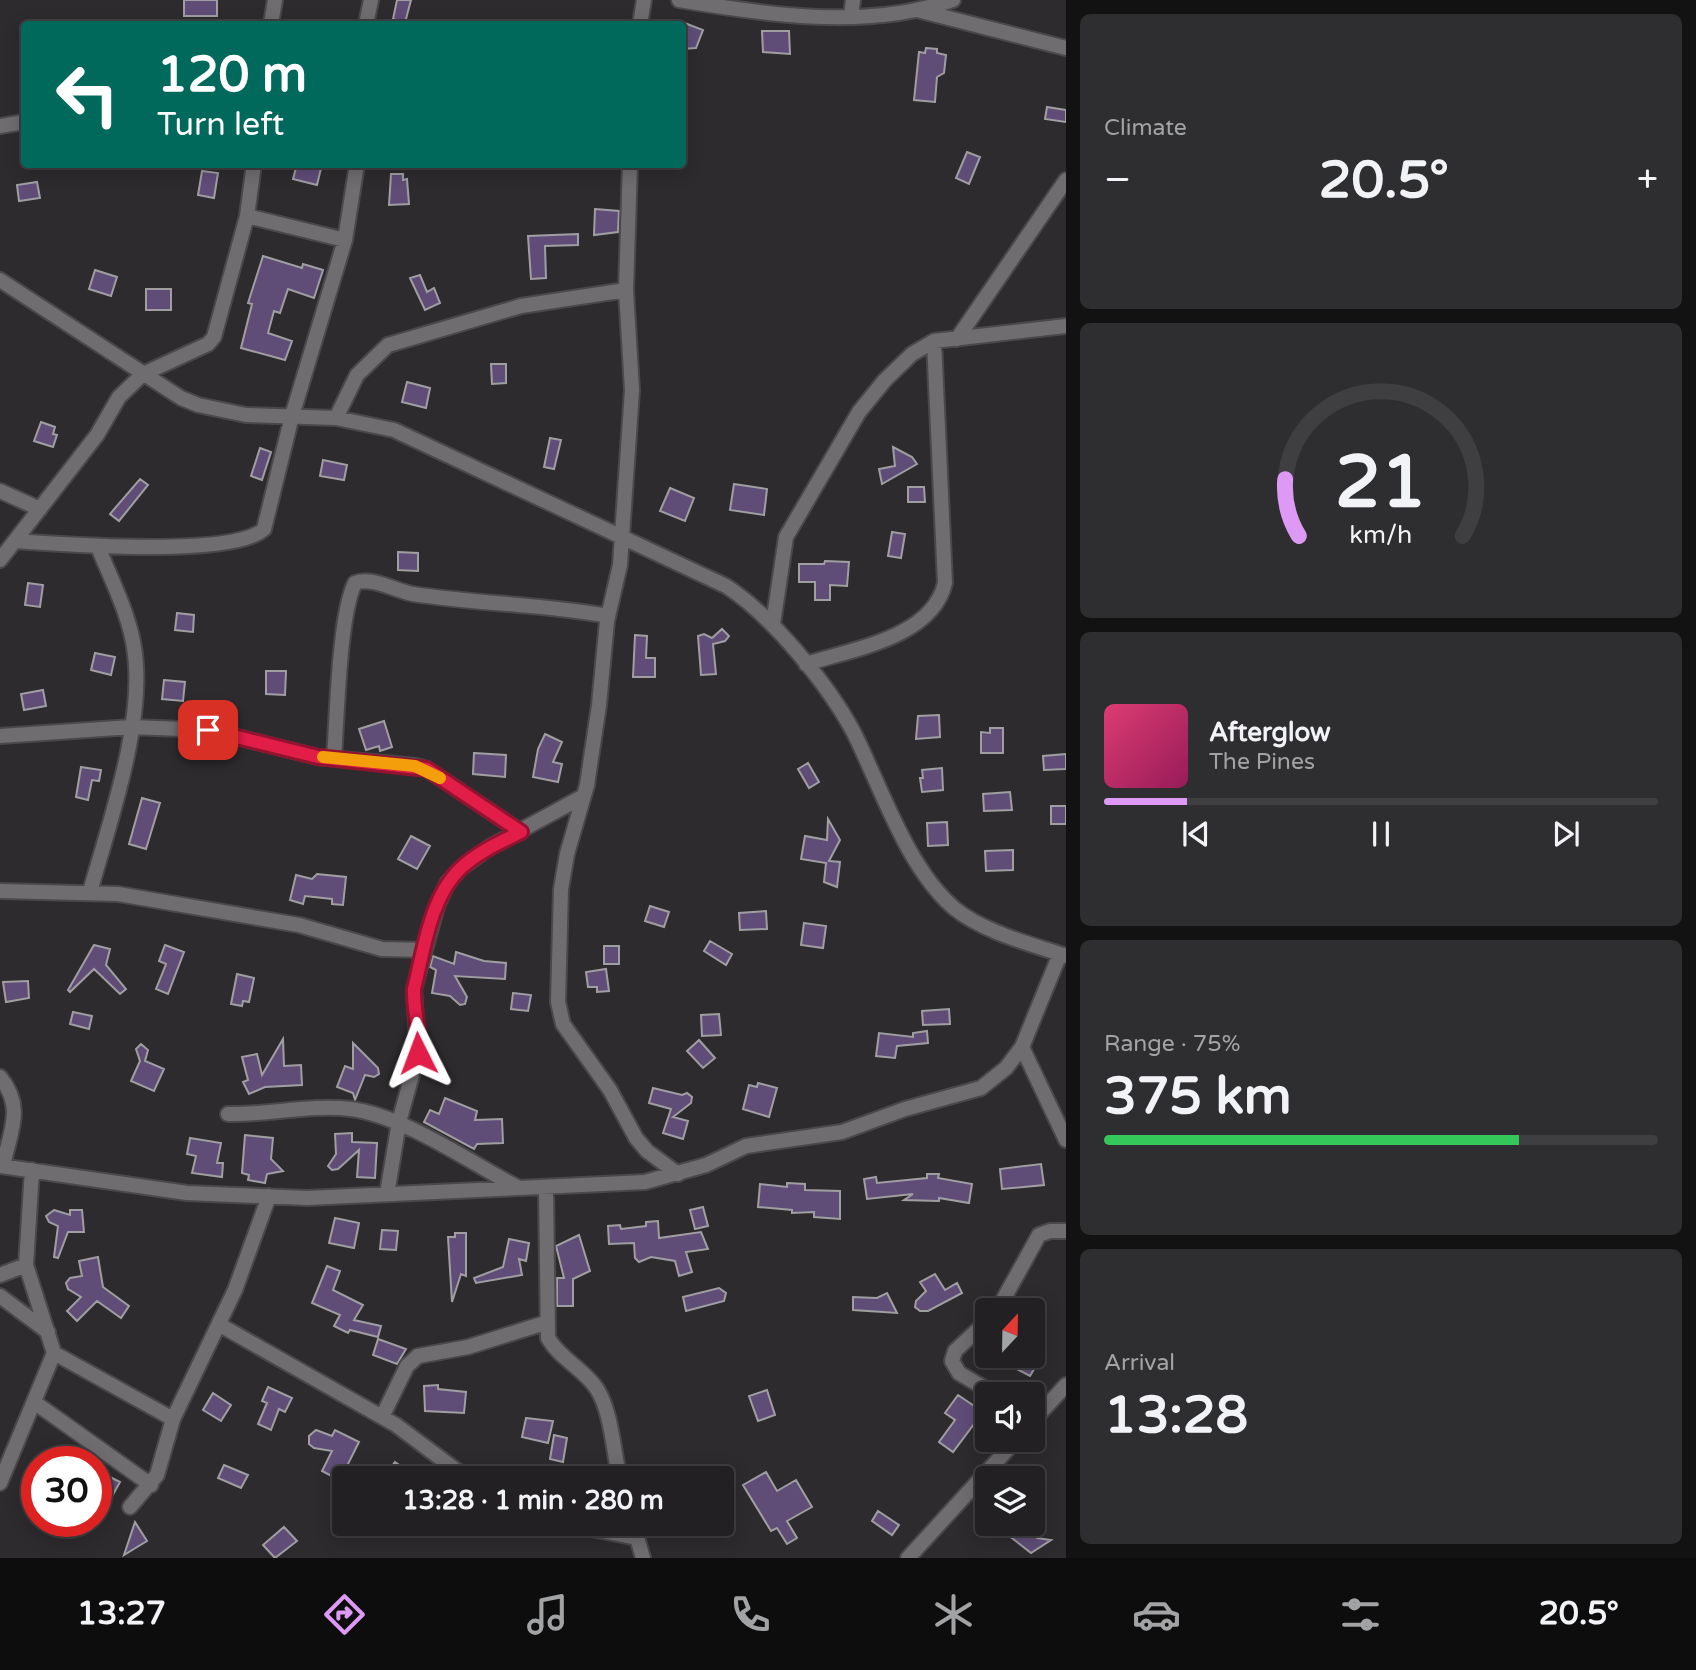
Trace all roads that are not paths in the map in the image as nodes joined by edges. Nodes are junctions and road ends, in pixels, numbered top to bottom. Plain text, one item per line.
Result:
1 (275, 0) edge
2 (371, 0) edge
3 (644, 0) edge
4 (679, 0) edge
5 (853, 0) edge
6 (953, 0) edge
7 (919, 11) junction
8 (851, 15) junction
9 (272, 21) edge
10 (367, 21) edge
11 (640, 21) edge
12 (1066, 48) edge
13 (21, 122) edge
14 (0, 126) edge
15 (253, 168) edge
16 (356, 168) edge
17 (630, 168) edge
18 (1066, 180) edge
19 (247, 216) junction
20 (345, 240) junction
21 (0, 279) edge
22 (626, 290) junction
23 (1066, 326) edge
24 (957, 339) junction
25 (934, 341) junction
26 (143, 374) junction
27 (292, 416) junction
28 (336, 418) junction
29 (0, 491) edge
30 (40, 509) junction
31 (622, 535) junction
32 (15, 541) junction
33 (98, 547) junction
34 (0, 560) edge
35 (608, 616) junction
36 (772, 624) junction
37 (806, 664) junction
38 (132, 727) junction
39 (0, 736) edge
40 (334, 758) junction
41 (582, 797) junction
42 (521, 832) junction
43 (0, 891) edge
44 (90, 892) junction
45 (424, 950) junction
46 (1063, 955) edge
47 (1023, 1046) junction
48 (0, 1077) edge
49 (228, 1114) dead end
50 (400, 1122) junction
51 (1066, 1140) edge
52 (1, 1166) edge
53 (32, 1170) junction
54 (678, 1174) junction
55 (546, 1188) junction
56 (522, 1189) junction
57 (387, 1195) junction
58 (270, 1196) junction
59 (1066, 1231) edge
60 (26, 1265) junction
61 (0, 1275) edge
62 (0, 1296) edge
63 (1004, 1298) edge
64 (545, 1323) junction
65 (220, 1325) junction
66 (48, 1332) junction
67 (975, 1332) edge
68 (54, 1353) junction
69 (975, 1383) edge
70 (1066, 1385) edge
71 (34, 1402) junction
72 (1045, 1408) edge
73 (382, 1417) junction
74 (173, 1419) junction
75 (1005, 1452) edge
76 (450, 1466) edge
77 (617, 1466) edge
78 (0, 1483) edge
79 (150, 1485) junction
80 (130, 1507) dead end
81 (636, 1536) edge
82 (643, 1558) edge
83 (908, 1558) edge

1 - 9 street
2 - 10 street
3 - 11 street
4 - 8 street
5 - 8 street
6 - 7 street
7 - 8 street
7 - 12 street
13 - 14 street
15 - 19 street
16 - 20 street
17 - 22 street
18 - 24 street
19 - 20 street
19 - 26 street
20 - 27 street
21 - 26 street
22 - 28 street
22 - 31 street
23 - 24 street
24 - 25 street
25 - 36 street
25 - 37 street
26 - 27 street
26 - 30 street
27 - 28 street
27 - 33 street
28 - 31 street
29 - 30 street
30 - 32 street
31 - 35 street
31 - 36 street
32 - 33 street
32 - 34 street
33 - 38 street
35 - 40 street
35 - 41 street
36 - 37 street
37 - 46 street
38 - 39 street
38 - 40 street
38 - 44 street
40 - 42 street
41 - 42 street
41 - 54 street
42 - 45 street
43 - 44 street
44 - 45 street
45 - 50 street
46 - 47 street
47 - 51 street
47 - 54 street
48 - 52 street
49 - 50 street
50 - 56 street
50 - 57 street
52 - 53 street
53 - 58 street
53 - 60 street
54 - 55 street
55 - 56 street
55 - 64 street
56 - 57 street
57 - 58 street
58 - 65 street
59 - 63 street
60 - 61 street
60 - 66 street
62 - 66 street
64 - 73 street
64 - 77 street
65 - 73 street
65 - 74 street
66 - 68 street
67 - 69 street
68 - 71 street
68 - 74 street
70 - 72 street
71 - 78 street
71 - 79 street
73 - 76 street
74 - 79 street
75 - 83 street
79 - 80 street
81 - 82 street

